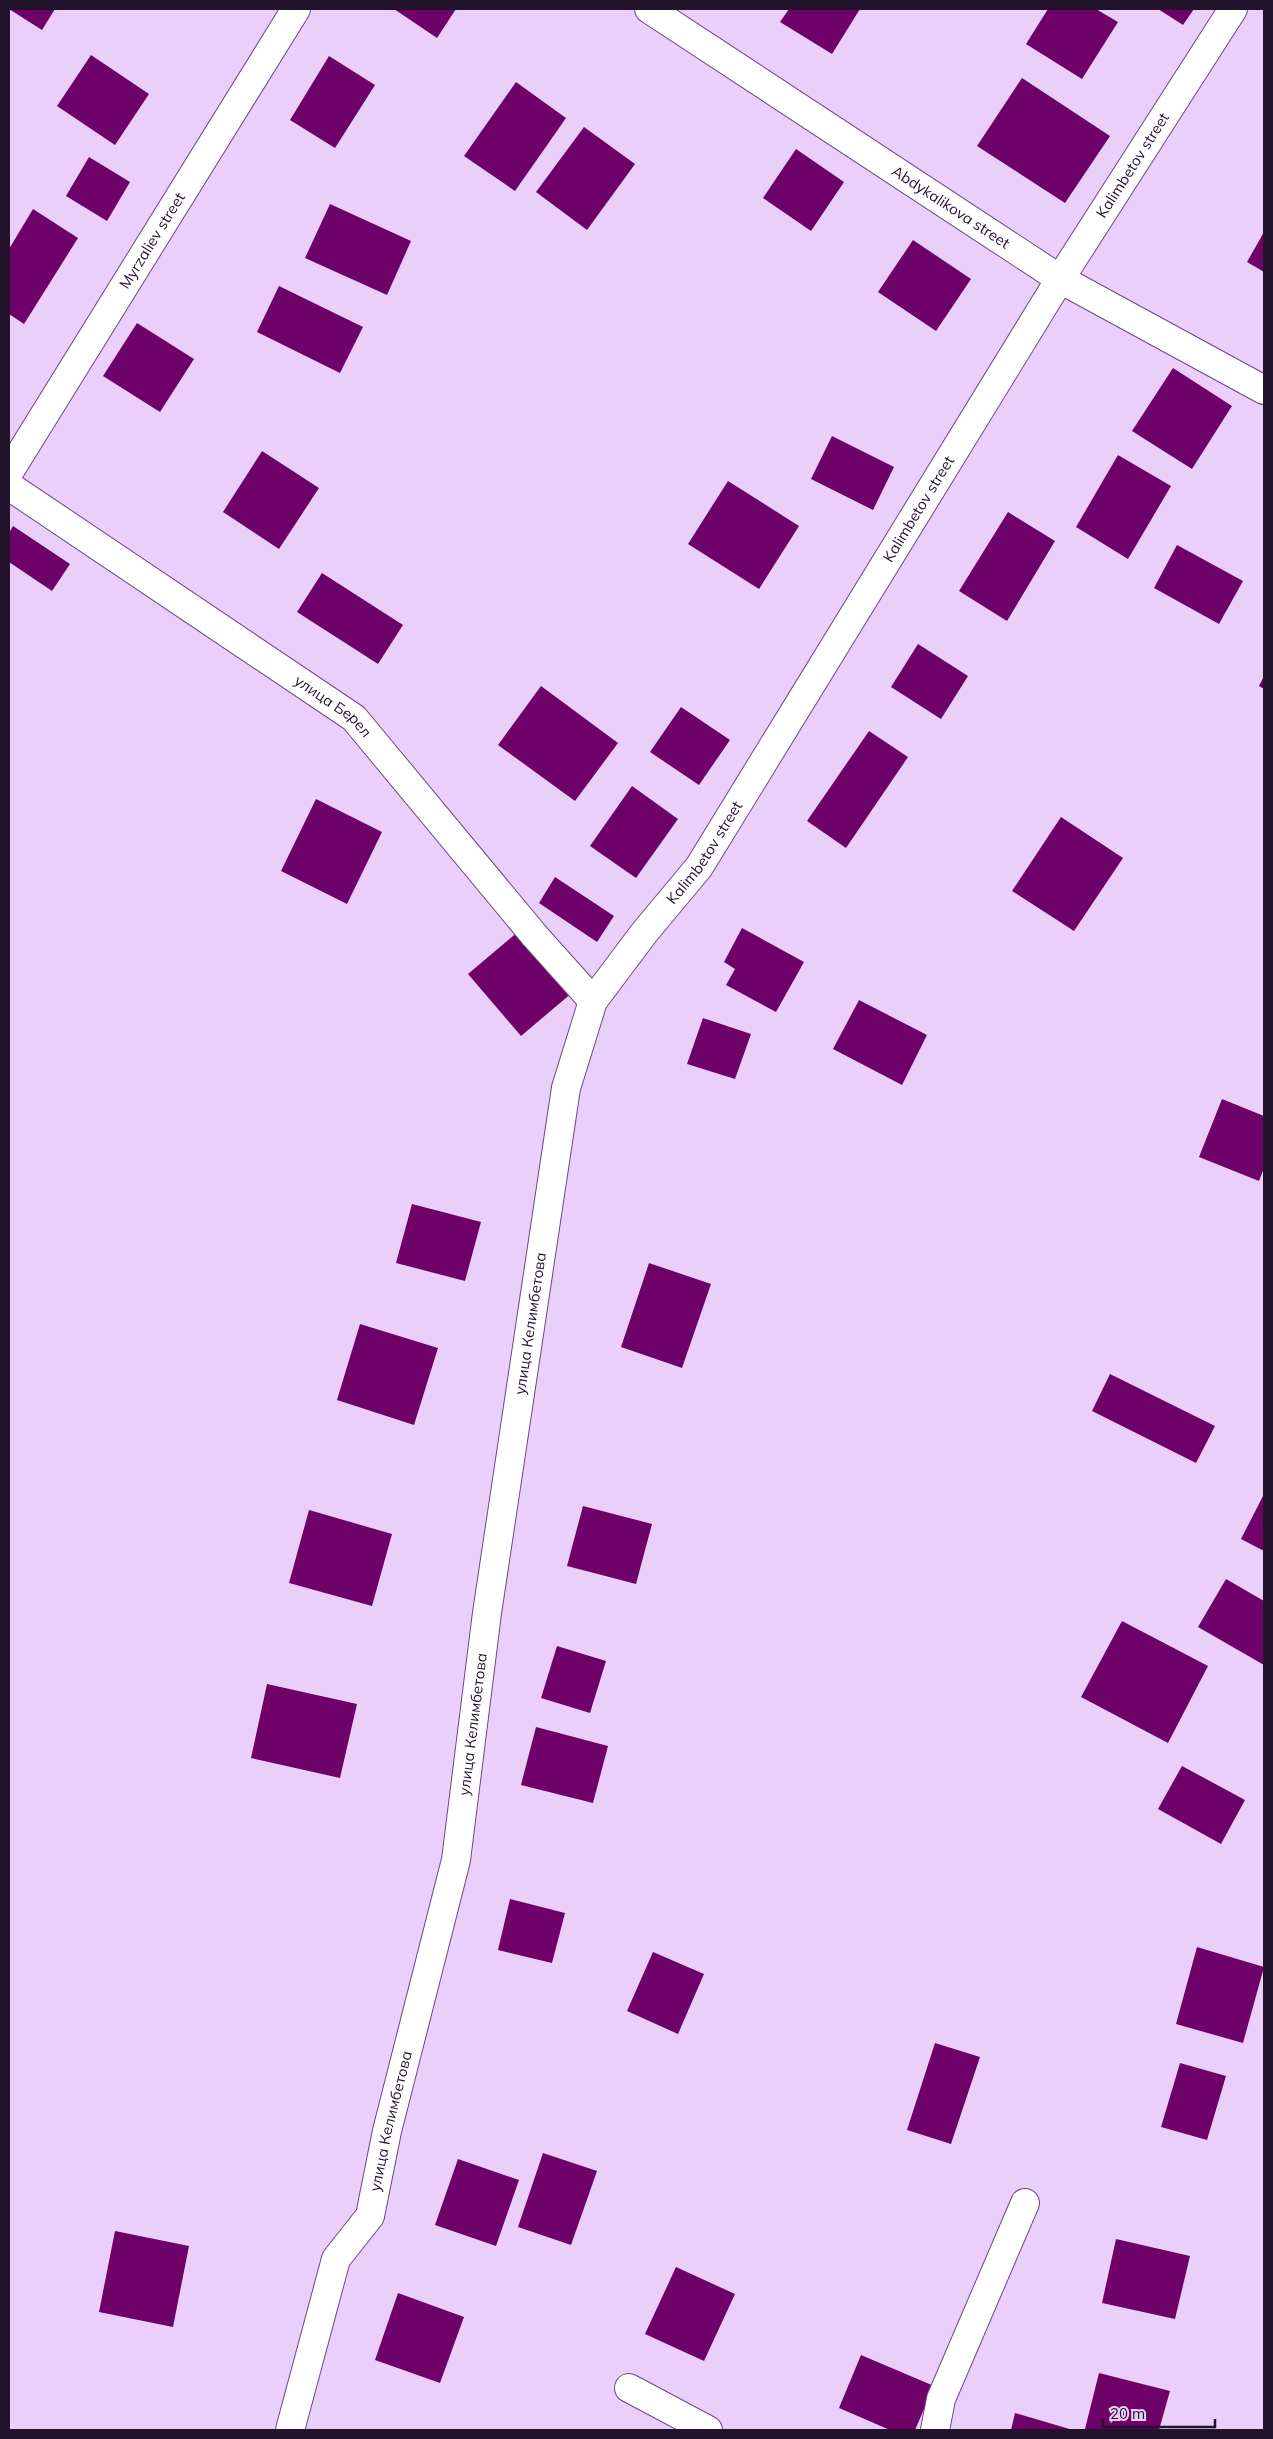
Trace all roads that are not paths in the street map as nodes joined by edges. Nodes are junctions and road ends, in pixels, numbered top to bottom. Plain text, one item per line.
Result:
1 (296, 9) edge
2 (648, 9) edge
3 (1233, 9) edge
4 (1060, 279) junction
5 (1264, 390) edge
6 (9, 472) edge
7 (9, 486) edge
8 (593, 1001) junction
9 (1025, 2203) dead end
10 (629, 2388) dead end
11 (290, 2430) edge
12 (708, 2430) edge
13 (935, 2430) edge

1 - 6 street, Myrzaliev street
2 - 4 street, Abdykalikova street
3 - 4 street, Kalimbetov street
4 - 5 street, Abdykalikova street
4 - 8 street, Kalimbetov street
7 - 8 street, улица Берел
8 - 11 street, улица Келимбетова
9 - 13 street
10 - 12 street

